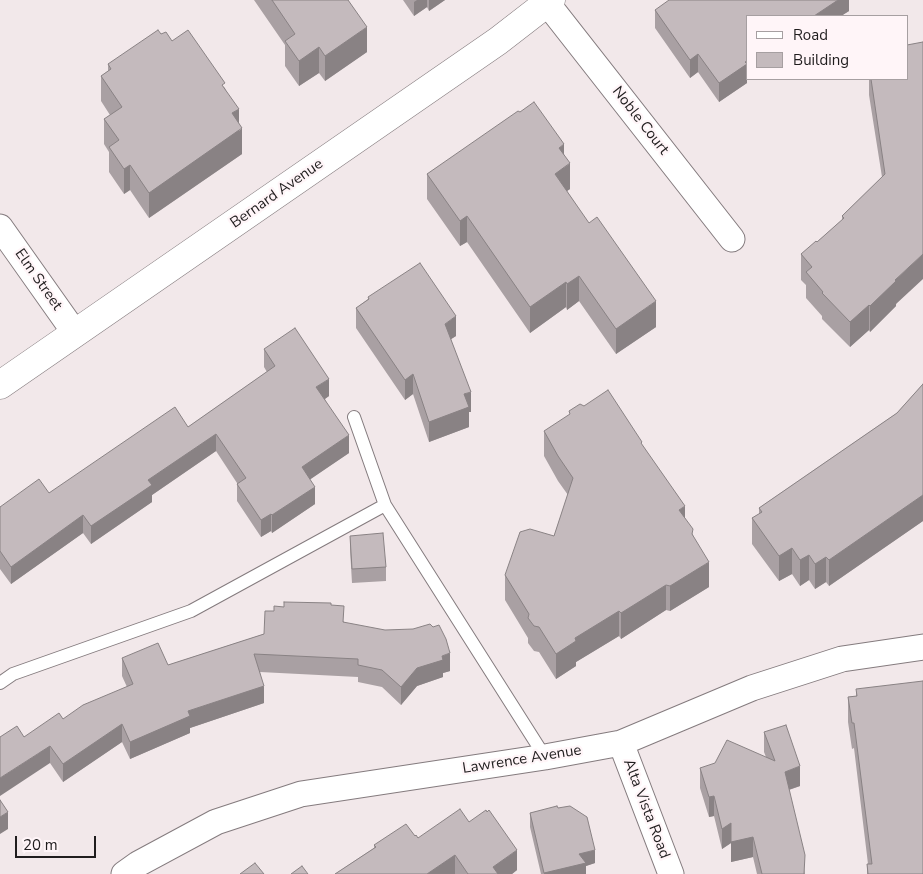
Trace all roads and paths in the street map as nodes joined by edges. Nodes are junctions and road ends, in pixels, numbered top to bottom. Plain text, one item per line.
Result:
1 (549, 2) edge
2 (0, 227) edge
3 (732, 239) dead end
4 (76, 333) junction
5 (0, 385) edge
6 (354, 417) dead end
7 (385, 505) junction
8 (923, 647) edge
9 (0, 683) edge
10 (622, 743) junction
11 (545, 757) junction
12 (124, 874) edge
13 (670, 874) edge

1 - 3 street, Noble Court
1 - 4 street, Bernard Avenue
2 - 4 street, Elm Street
4 - 5 street, Bernard Avenue
6 - 7 lane
7 - 9 lane
7 - 11 lane
8 - 10 street, Lawrence Avenue
10 - 11 street, Lawrence Avenue
10 - 13 street, Alta Vista Road
11 - 12 street, Lawrence Avenue

